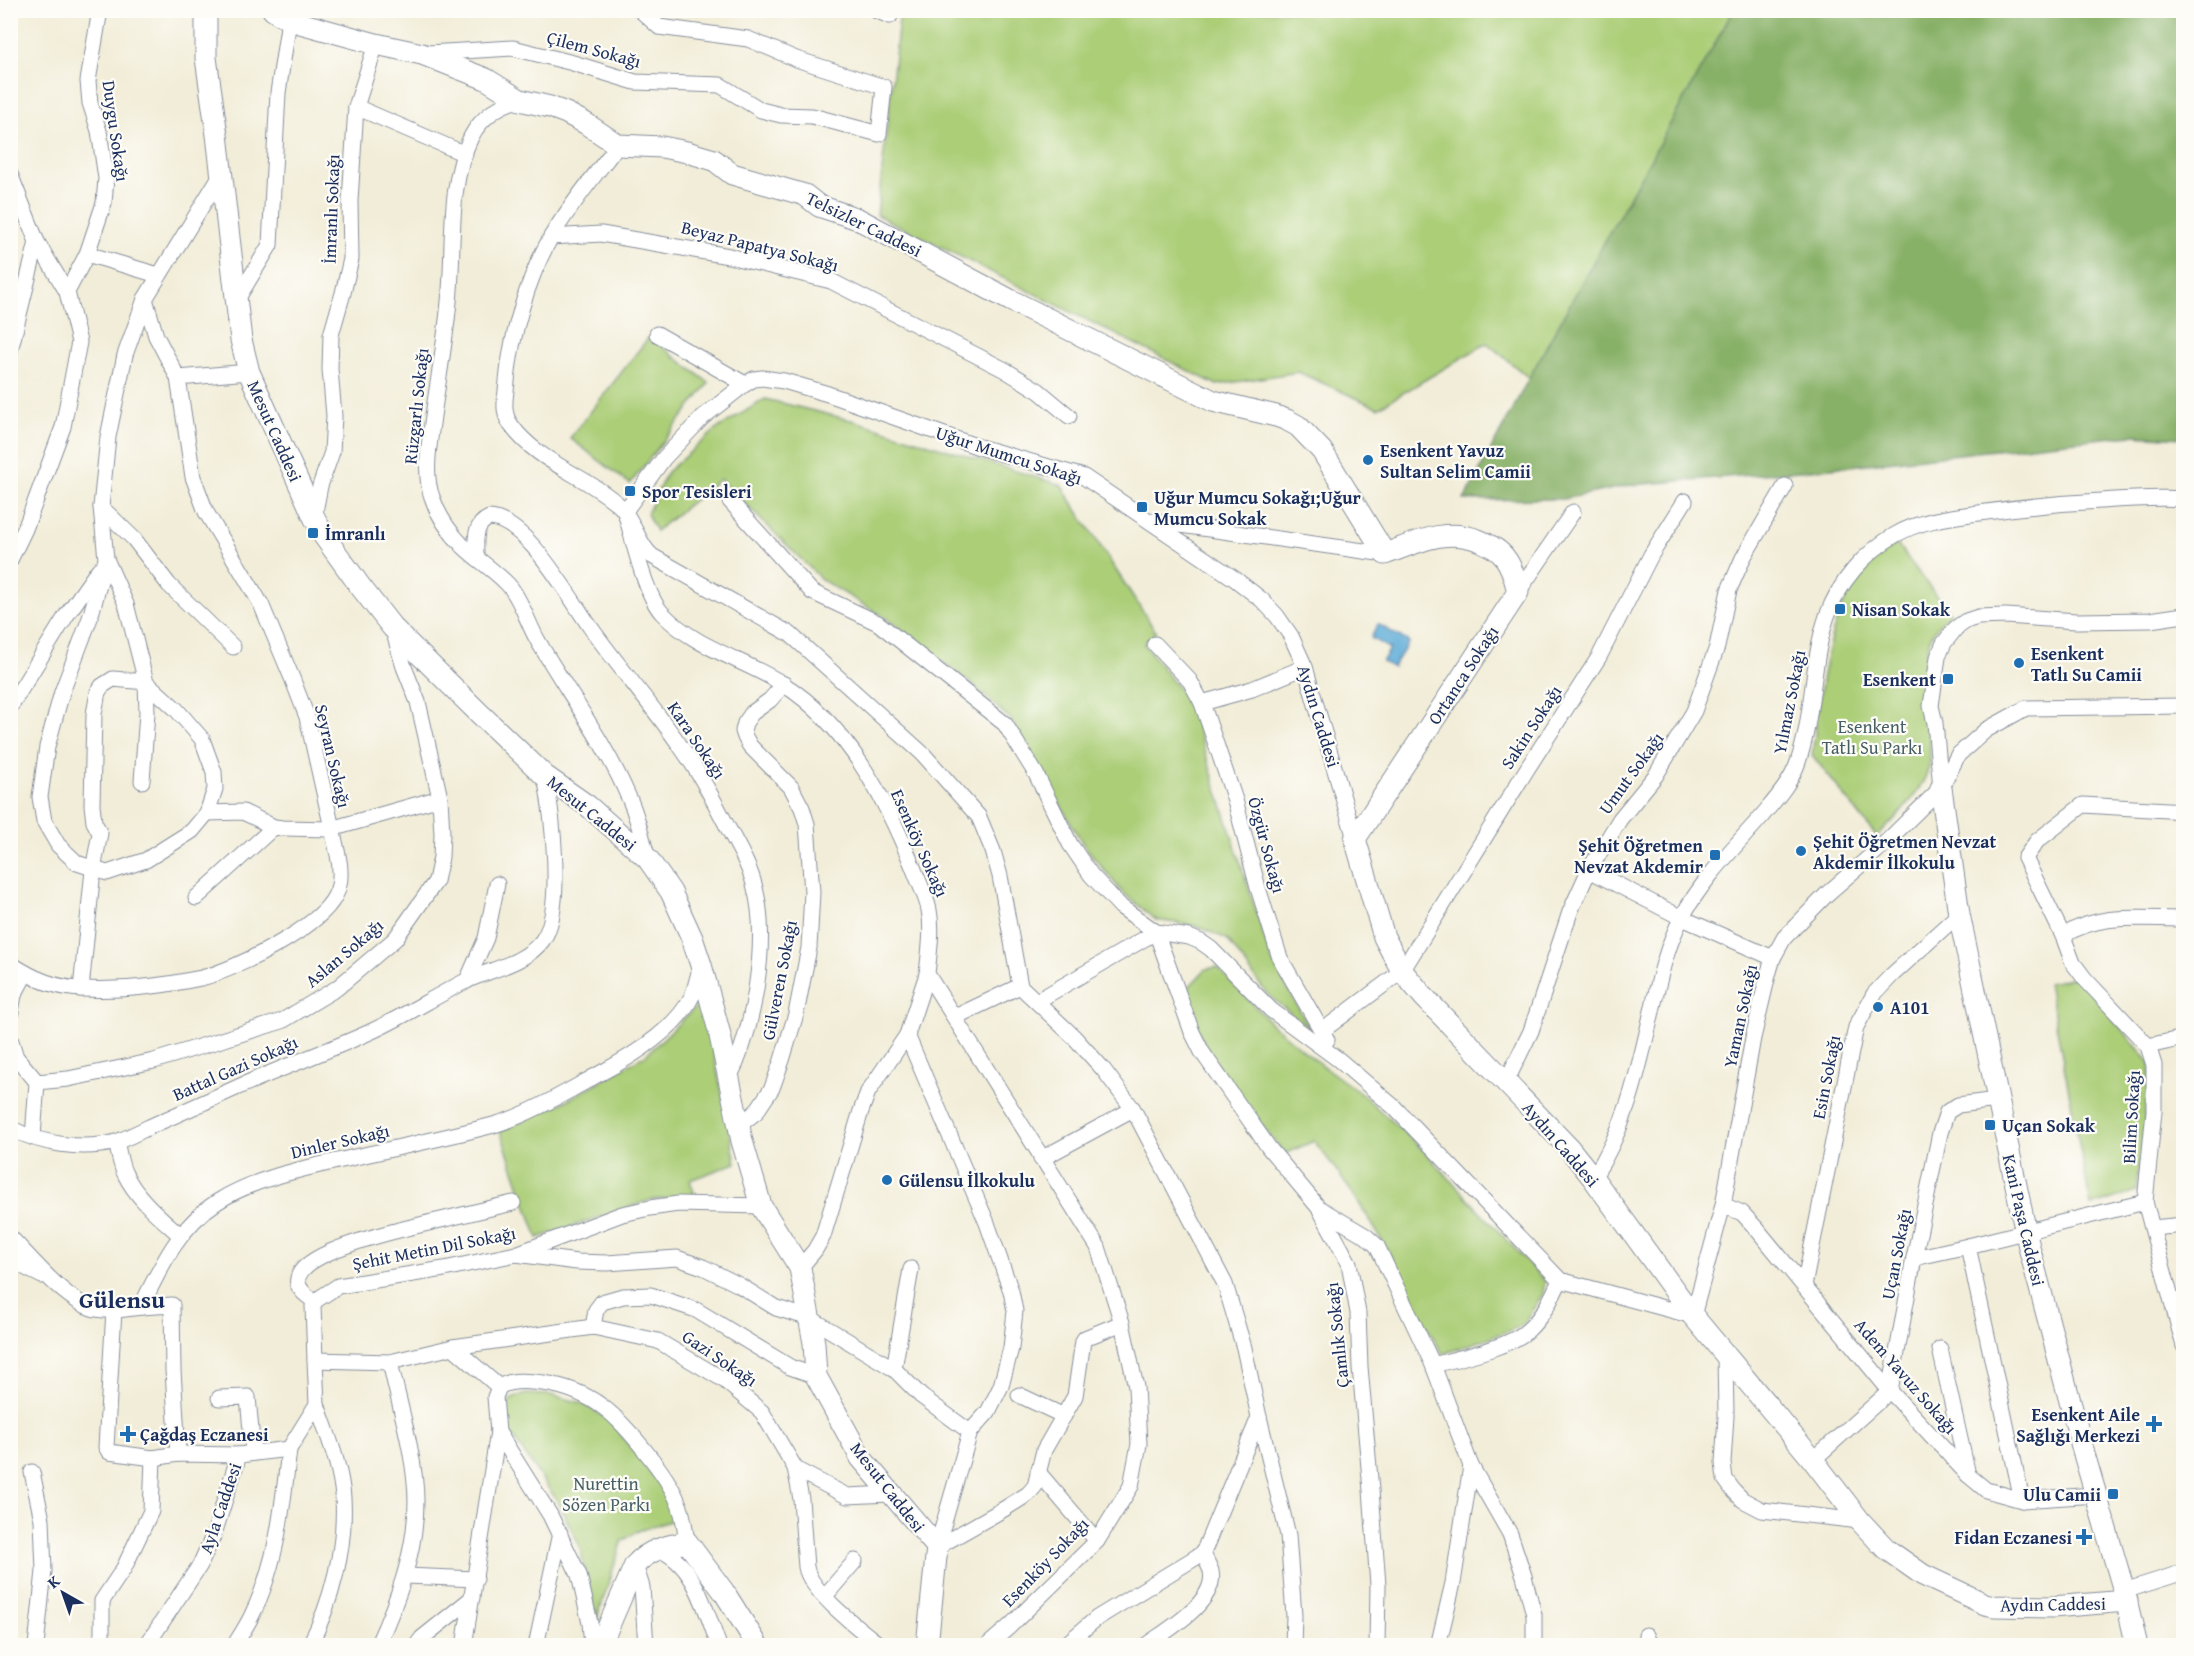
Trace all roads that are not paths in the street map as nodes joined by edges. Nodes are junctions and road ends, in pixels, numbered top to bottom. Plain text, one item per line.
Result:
1 (100, 10) edge
2 (206, 10) edge
3 (640, 10) edge
4 (875, 10) edge
5 (281, 15) edge
6 (890, 16) dead end
7 (376, 44) junction
8 (422, 54) junction
9 (520, 100) junction
10 (356, 107) junction
11 (618, 145) junction
12 (465, 154) junction
13 (222, 173) junction
14 (10, 174) edge
15 (551, 237) junction
16 (37, 242) junction
17 (87, 254) junction
18 (158, 275) junction
19 (67, 292) junction
20 (145, 299) junction
21 (236, 301) junction
22 (657, 334) dead end
23 (10, 351) edge
24 (249, 372) junction
25 (178, 378) junction
26 (745, 384) junction
27 (1069, 416) dead end
28 (1785, 486) dead end
29 (2184, 499) edge
30 (730, 501) dead end
31 (1685, 501) dead end
32 (101, 507) junction
33 (625, 511) junction
34 (1573, 512) dead end
35 (314, 517) junction
36 (1146, 520) junction
37 (1384, 554) junction
38 (476, 557) junction
39 (106, 559) junction
40 (10, 560) edge
41 (1518, 592) junction
42 (2184, 615) edge
43 (392, 627) junction
44 (1155, 644) dead end
45 (233, 647) dead end
46 (1305, 667) junction
47 (146, 682) junction
48 (784, 684) junction
49 (1202, 703) junction
50 (10, 706) edge
51 (2184, 706) edge
52 (545, 776) junction
53 (142, 781) dead end
54 (1941, 788) junction
55 (440, 798) junction
56 (2184, 811) edge
57 (207, 813) junction
58 (274, 827) junction
59 (331, 829) junction
60 (1355, 839) junction
61 (648, 859) junction
62 (93, 870) junction
63 (1588, 870) junction
64 (497, 884) dead end
65 (196, 898) dead end
66 (1959, 914) junction
67 (1682, 918) junction
68 (2184, 919) edge
69 (1156, 932) junction
70 (2063, 936) junction
71 (1773, 958) junction
72 (10, 963) edge
73 (701, 965) junction
74 (1402, 971) junction
75 (26, 973) junction
76 (927, 974) junction
77 (467, 981) junction
78 (1020, 986) junction
79 (81, 989) junction
80 (1037, 1001) junction
81 (10, 1017) edge
82 (955, 1017) junction
83 (1322, 1031) junction
84 (907, 1035) junction
85 (10, 1038) edge
86 (2184, 1038) edge
87 (2148, 1046) junction
88 (1339, 1060) junction
89 (729, 1078) junction
90 (37, 1082) junction
91 (1506, 1082) junction
92 (1997, 1100) junction
93 (1133, 1109) junction
94 (738, 1126) junction
95 (10, 1128) edge
96 (33, 1137) junction
97 (116, 1142) junction
98 (1041, 1158) junction
99 (1593, 1178) junction
100 (2145, 1202) junction
101 (513, 1203) dead end
102 (1723, 1205) junction
103 (761, 1206) junction
104 (1320, 1208) junction
105 (2184, 1225) edge
106 (2153, 1228) junction
107 (2026, 1231) junction
108 (180, 1235) junction
109 (10, 1237) edge
110 (1968, 1246) junction
111 (516, 1254) junction
112 (1914, 1258) junction
113 (10, 1260) edge
114 (800, 1268) junction
115 (910, 1269) dead end
116 (1560, 1280) junction
117 (57, 1285) junction
118 (1804, 1286) junction
119 (315, 1301) junction
120 (141, 1307) junction
121 (114, 1310) junction
122 (1693, 1316) junction
123 (810, 1318) junction
124 (1122, 1323) junction
125 (593, 1327) junction
126 (2184, 1346) edge
127 (453, 1347) junction
128 (1940, 1349) dead end
129 (1725, 1354) junction
130 (315, 1360) junction
131 (390, 1362) junction
132 (1433, 1365) junction
133 (894, 1369) junction
134 (816, 1376) junction
135 (499, 1387) junction
136 (1890, 1391) junction
137 (1019, 1395) dead end
138 (219, 1398) dead end
139 (317, 1404) junction
140 (1064, 1416) junction
141 (1259, 1417) junction
142 (498, 1432) junction
143 (970, 1432) junction
144 (289, 1449) junction
145 (178, 1454) junction
146 (246, 1454) junction
147 (153, 1458) junction
148 (1813, 1460) junction
149 (1471, 1466) junction
150 (795, 1469) junction
151 (32, 1472) dead end
152 (1038, 1472) junction
153 (1968, 1475) junction
154 (890, 1494) junction
155 (2096, 1495) junction
156 (2022, 1500) junction
157 (1860, 1521) junction
158 (560, 1533) junction
159 (1097, 1541) junction
160 (687, 1542) junction
161 (937, 1547) junction
162 (657, 1549) junction
163 (1203, 1553) junction
164 (855, 1562) dead end
165 (635, 1565) junction
166 (2184, 1572) edge
167 (406, 1576) junction
168 (476, 1579) junction
169 (825, 1596) junction
170 (2125, 1596) junction
171 (472, 1598) junction
172 (36, 1646) edge
173 (102, 1646) edge
174 (146, 1646) edge
175 (234, 1646) edge
176 (309, 1646) edge
177 (377, 1646) edge
178 (416, 1646) edge
179 (464, 1646) edge
180 (536, 1646) edge
181 (592, 1646) edge
182 (600, 1646) edge
183 (646, 1646) edge
184 (719, 1646) edge
185 (758, 1646) edge
186 (881, 1646) edge
187 (927, 1646) edge
188 (987, 1646) edge
189 (1064, 1646) edge
190 (1145, 1646) edge
191 (1293, 1646) edge
192 (1377, 1646) edge
193 (1438, 1646) edge
194 (1534, 1646) edge
195 (2137, 1646) edge

1 - 17 street, Duygu Sokağı
2 - 13 street, Mesut Caddesi
3 - 8 street, Çilem Sokağı
4 - 6 street
5 - 7 street
5 - 21 street
7 - 8 street
7 - 10 street, İmranlı Sokağı
8 - 9 street
9 - 11 street
9 - 12 street, Rüzgarlı Sokağı
10 - 12 street
10 - 35 street, İmranlı Sokağı
11 - 15 street
11 - 37 street, Telsizler Caddesi
12 - 38 street, Rüzgarlı Sokağı
13 - 18 street
13 - 21 street, Mesut Caddesi
14 - 16 street
15 - 27 street, Beyaz Papatya Sokağı
15 - 33 street
16 - 19 street
16 - 23 street
17 - 18 street
17 - 19 street, Duygu Sokağı
18 - 20 street
19 - 40 street
20 - 25 street, Seyran Sokağı
20 - 32 street
21 - 24 street, Mesut Caddesi
22 - 26 street
24 - 25 street
24 - 35 street, Mesut Caddesi
25 - 59 street, Seyran Sokağı
26 - 33 street, Uğur Mumcu Sokağı
26 - 36 street, Uğur Mumcu Sokağı
28 - 63 street, Umut Sokağı
29 - 67 street, Yılmaz Sokağı
30 - 69 street
31 - 74 street, Sakin Sokağı
32 - 39 street
32 - 45 street
33 - 48 street, Esenköy Sokağı
33 - 78 street
34 - 41 street, Ortanca Sokağı
35 - 43 street, Mesut Caddesi
36 - 37 street, Uğur Mumcu Sokağı
36 - 46 street, Aydın Caddesi
37 - 41 street, Uğur Mumcu Sokağı
38 - 61 street, Rüzgarlı Sokağı
38 - 89 street, Kara Sokağı
39 - 47 street
39 - 50 street
39 - 62 street
41 - 60 street, Ortanca Sokağı
42 - 54 street
43 - 52 street, Mesut Caddesi
43 - 55 street, Aslan Sokağı
44 - 49 street, Özgür Sokağı
46 - 49 street
46 - 60 street, Aydın Caddesi
47 - 53 street
47 - 57 street
47 - 62 street
48 - 76 street, Esenköy Sokağı
48 - 94 street, Gülveren Sokağı
49 - 83 street, Özgür Sokağı
51 - 54 street, Yaman Sokağı
52 - 61 street, Mesut Caddesi
52 - 77 street, Battal Gazi Sokağı
54 - 66 street, Kani Paşa Caddesi
54 - 71 street, Yaman Sokağı
55 - 59 street
55 - 90 street, Aslan Sokağı
56 - 70 street, Bilim Sokağı
57 - 58 street
57 - 62 street
58 - 59 street
58 - 65 street
59 - 79 street, Seyran Sokağı
60 - 74 street, Aydın Caddesi
61 - 73 street, Mesut Caddesi
62 - 79 street
63 - 67 street
63 - 91 street, Umut Sokağı
64 - 77 street
66 - 92 street, Kani Paşa Caddesi
66 - 118 street, Esin Sokağı
67 - 71 street
67 - 99 street, Yılmaz Sokağı
68 - 70 street
69 - 80 street
69 - 88 street
69 - 104 street, Çamlık Sokağı
70 - 87 street, Bilim Sokağı
71 - 102 street, Yaman Sokağı
72 - 75 street, Seyran Sokağı
73 - 89 street, Mesut Caddesi
73 - 108 street, Dinler Sokağı
74 - 83 street
74 - 91 street, Aydın Caddesi
75 - 79 street, Seyran Sokağı
75 - 81 street
76 - 82 street, Esenköy Sokağı
76 - 84 street
77 - 97 street, Battal Gazi Sokağı
78 - 80 street
78 - 82 street
80 - 93 street
82 - 98 street, Esenköy Sokağı
83 - 88 street, Özgür Sokağı
84 - 114 street
84 - 143 street
85 - 90 street
86 - 87 street
87 - 100 street, Bilim Sokağı
88 - 116 street
89 - 94 street, Mesut Caddesi
90 - 96 street
91 - 99 street, Aydın Caddesi
92 - 107 street, Kani Paşa Caddesi
92 - 112 street, Uçan Sokağı
93 - 98 street
93 - 141 street
94 - 103 street, Mesut Caddesi
95 - 96 street, Battal Gazi Sokağı
96 - 97 street, Battal Gazi Sokağı
97 - 108 street
98 - 124 street, Esenköy Sokağı
99 - 122 street, Aydın Caddesi
100 - 106 street
100 - 107 street
101 - 119 street
102 - 118 street, Adem Yavuz Sokağı
102 - 122 street, Yaman Sokağı
103 - 111 street, Şehit Metin Dil Sokağı
103 - 114 street, Mesut Caddesi
104 - 132 street
104 - 192 street, Çamlık Sokağı
105 - 106 street
106 - 126 street
107 - 110 street
107 - 155 street, Kani Paşa Caddesi
108 - 120 street, Dinler Sokağı
109 - 117 street
110 - 112 street
110 - 156 street
111 - 119 street, Şehit Metin Dil Sokağı
111 - 123 street
112 - 136 street, Uçan Sokağı
113 - 117 street
114 - 123 street, Mesut Caddesi
115 - 133 street
116 - 122 street
116 - 132 street
117 - 121 street
118 - 136 street, Adem Yavuz Sokağı
119 - 130 street
120 - 121 street
120 - 145 street
121 - 147 street
122 - 129 street, Aydın Caddesi
123 - 133 street
123 - 134 street, Mesut Caddesi
124 - 140 street
124 - 159 street, Esenköy Sokağı
125 - 127 street, Gazi Sokağı
125 - 134 street
125 - 150 street, Gazi Sokağı
127 - 131 street
127 - 135 street
128 - 153 street
129 - 148 street, Aydın Caddesi
129 - 157 street
130 - 131 street
130 - 139 street
131 - 167 street
132 - 149 street
133 - 143 street
134 - 154 street, Mesut Caddesi
135 - 142 street
135 - 160 street
136 - 148 street
136 - 153 street, Adem Yavuz Sokağı
137 - 140 street
138 - 146 street
139 - 144 street
139 - 176 street
140 - 152 street
141 - 163 street
141 - 191 street
142 - 158 street
142 - 168 street
143 - 161 street
144 - 146 street, Ayla Caddesi
144 - 175 street
145 - 146 street
145 - 147 street
146 - 174 street, Ayla Caddesi
147 - 173 street
148 - 157 street, Aydın Caddesi
149 - 193 street
149 - 194 street
150 - 154 street
150 - 169 street, Gazi Sokağı
151 - 172 street
152 - 159 street
152 - 161 street
153 - 156 street, Adem Yavuz Sokağı
154 - 161 street, Mesut Caddesi
155 - 156 street, Adem Yavuz Sokağı
155 - 170 street, Kani Paşa Caddesi
157 - 170 street, Aydın Caddesi
158 - 180 street
158 - 181 street
159 - 188 street, Esenköy Sokağı
160 - 162 street
160 - 185 street
161 - 187 street, Mesut Caddesi
162 - 165 street
162 - 184 street
163 - 189 street
163 - 190 street
164 - 169 street
165 - 182 street
165 - 183 street
166 - 170 street
167 - 168 street
167 - 177 street
168 - 171 street
169 - 186 street, Gazi Sokağı
170 - 195 street, Kani Paşa Caddesi
171 - 178 street
171 - 179 street

